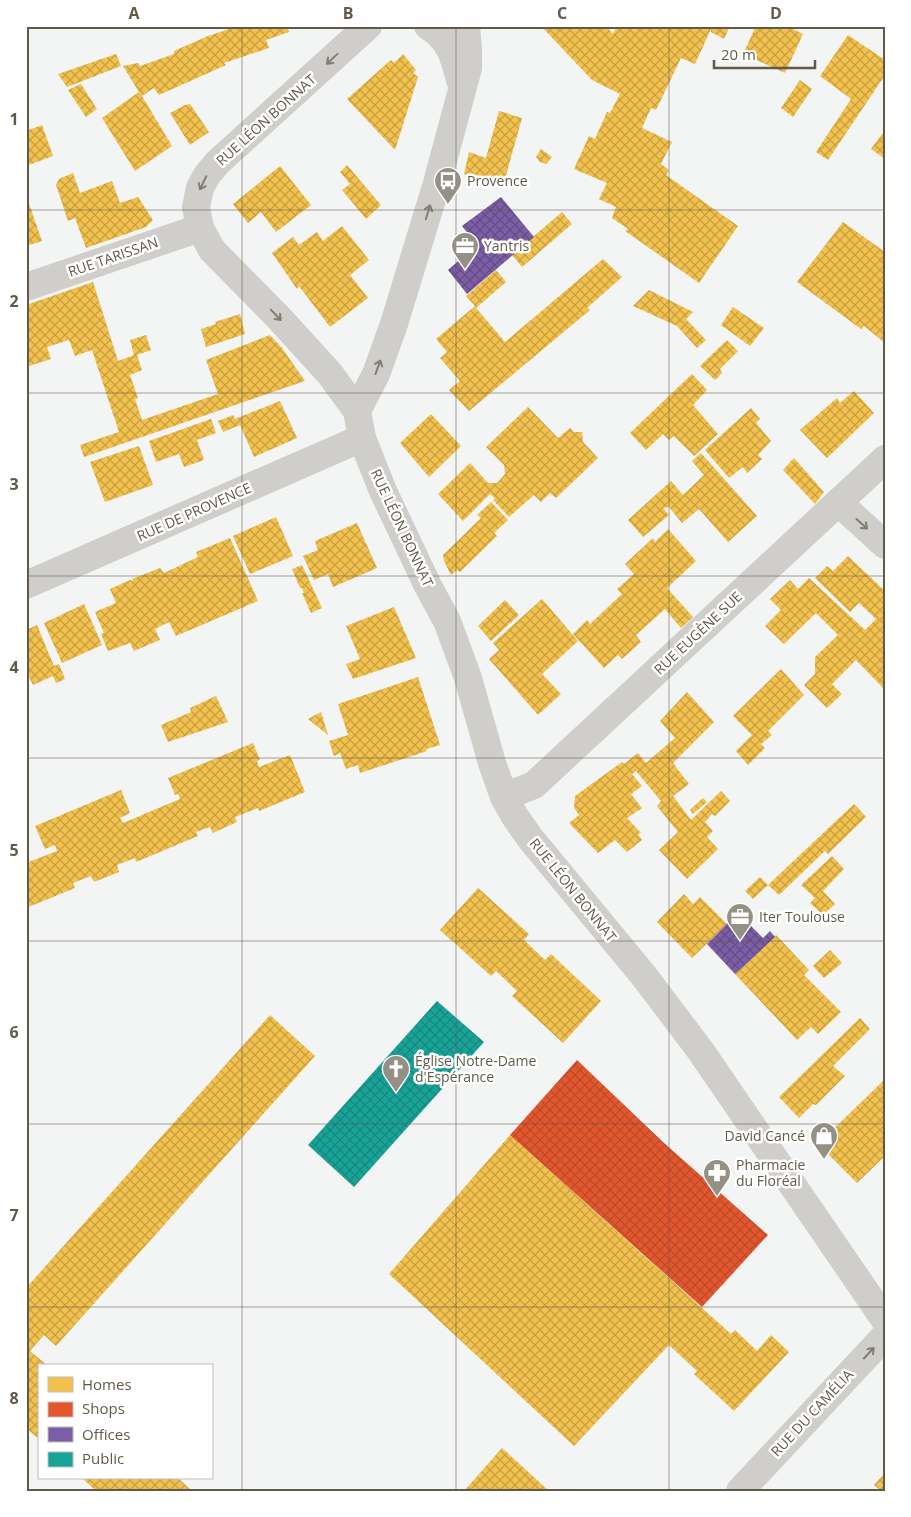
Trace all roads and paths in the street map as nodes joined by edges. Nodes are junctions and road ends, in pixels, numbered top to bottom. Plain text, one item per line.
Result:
1 (368, 26) edge
2 (428, 26) edge
3 (466, 26) edge
4 (462, 91) junction
5 (200, 228) junction
6 (26, 287) edge
7 (357, 411) junction
8 (362, 438) junction
9 (885, 459) edge
10 (839, 503) junction
11 (885, 545) edge
12 (26, 585) edge
13 (504, 797) junction
14 (885, 1320) edge
15 (885, 1336) edge
16 (740, 1491) edge

1 -> 5 street, RUE LÉON BONNAT
2 - 4 street
3 - 4 street
7 -> 4 street
5 - 6 street, RUE TARISSAN
5 -> 7 street, RUE LÉON BONNAT
7 - 8 street, RUE LÉON BONNAT
8 - 12 street, RUE DE PROVENCE
8 - 13 street, RUE LÉON BONNAT
9 - 10 street, RUE EUGÈNE SUE
10 -> 11 street
10 - 13 street, RUE EUGÈNE SUE
13 - 14 street, RUE LÉON BONNAT
16 -> 15 street, RUE DU CAMÉLIA

